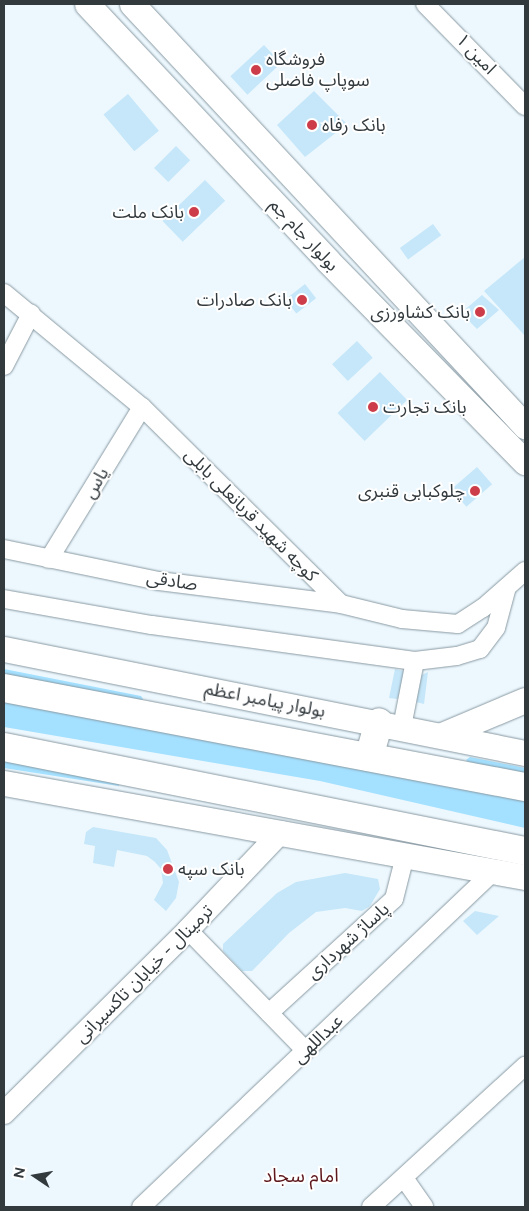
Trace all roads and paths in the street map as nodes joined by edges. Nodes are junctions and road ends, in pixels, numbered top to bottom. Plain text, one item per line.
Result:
1 (86, 4) edge
2 (132, 4) edge
3 (429, 5) edge
4 (525, 106) edge
5 (351, 241) junction
6 (327, 260) junction
7 (4, 293) edge
8 (31, 314) junction
9 (438, 332) junction
10 (414, 350) junction
11 (4, 366) edge
12 (142, 407) junction
13 (525, 426) edge
14 (525, 462) edge
15 (4, 549) edge
16 (49, 559) junction
17 (525, 571) edge
18 (507, 587) junction
19 (4, 599) edge
20 (341, 604) junction
21 (4, 649) edge
22 (415, 661) junction
23 (4, 688) edge
24 (525, 700) edge
25 (390, 724) junction
26 (442, 735) junction
27 (4, 747) edge
28 (525, 753) edge
29 (369, 757) junction
30 (4, 783) edge
31 (525, 787) edge
32 (281, 832) junction
33 (525, 851) edge
34 (405, 856) junction
35 (495, 870) junction
36 (525, 877) edge
37 (188, 930) junction
38 (269, 1012) junction
39 (305, 1050) junction
40 (525, 1066) edge
41 (4, 1113) edge
42 (404, 1178) junction
43 (140, 1207) edge
44 (371, 1207) edge
45 (424, 1207) edge

1 - 6 main road, بولوار جام جم
2 - 5 main road, بولوار جام جم
3 - 4 street, امین ۱
5 - 6 main road
5 - 9 main road, بولوار جام جم
6 - 10 main road, بولوار جام جم
7 - 8 street, کوچه شهید قربانعلی بابلی
8 - 11 street
8 - 12 street, کوچه شهید قربانعلی بابلی
9 - 10 main road
9 - 13 main road, بولوار جام جم
10 - 14 main road, بولوار جام جم
12 - 16 street, یاس
12 - 20 street, کوچه شهید قربانعلی بابلی
15 - 16 street, صادقی
16 - 20 street, صادقی
17 - 18 street
18 - 20 street
18 - 22 street
19 - 22 street
21 - 25 main road, بولوار پیامبر اعظم
22 - 25 street
23 - 29 main road, بولوار پیامبر اعظم
24 - 26 main road
25 - 26 main road, بولوار پیامبر اعظم
25 - 29 main road
26 - 28 main road, بولوار پیامبر اعظم
27 - 33 main road
29 - 31 main road, بولوار پیامبر اعظم
30 - 32 main road
32 - 34 main road
32 - 37 street, ترمینال - خیابان تاکسیرانی
34 - 35 main road
34 - 38 street, پاساژ شهرداری
35 - 36 main road
35 - 39 street, عبداللهی
37 - 38 street
37 - 41 street, ترمینال - خیابان تاکسیرانی
38 - 39 street
39 - 43 street, عبداللهی
40 - 42 street
42 - 44 street
42 - 45 street

